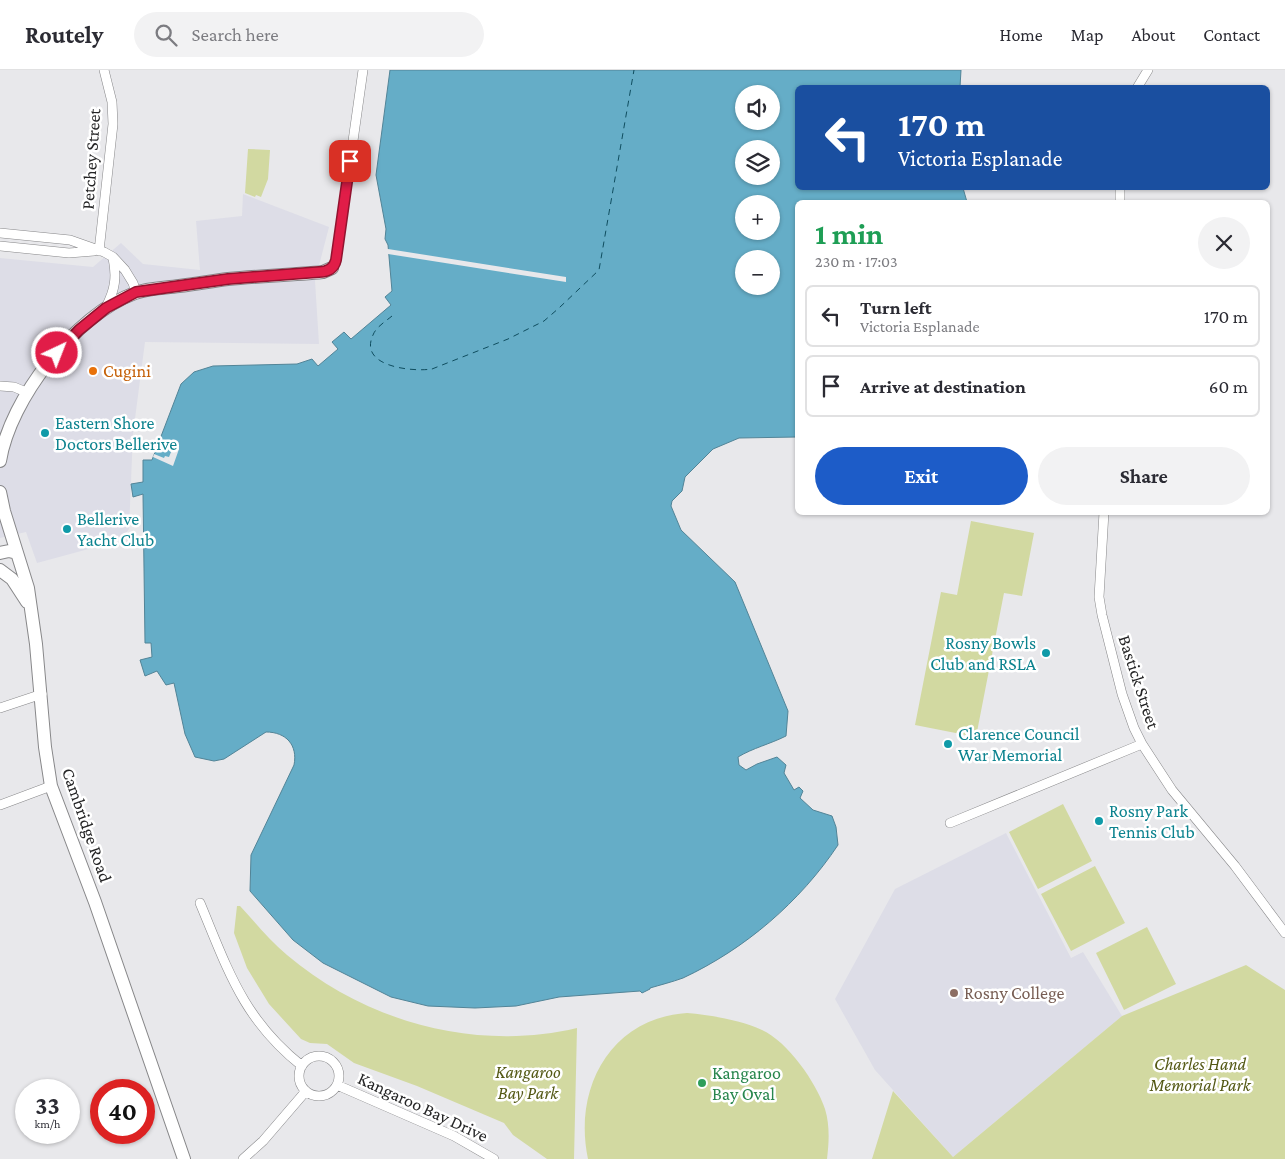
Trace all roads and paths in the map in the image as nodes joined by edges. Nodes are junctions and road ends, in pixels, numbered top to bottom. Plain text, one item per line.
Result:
1 (104, 70) edge
2 (363, 70) edge
3 (1148, 70) edge
4 (1139, 85) edge
5 (0, 233) edge
6 (0, 246) edge
7 (99, 251) junction
8 (113, 257) junction
9 (332, 268) joint
10 (136, 292) junction
11 (106, 308) junction
12 (0, 386) edge
13 (26, 392) junction
14 (0, 461) edge
15 (0, 492) edge
16 (4, 511) junction
17 (1104, 515) edge
18 (0, 527) edge
19 (0, 553) edge
20 (17, 553) junction
21 (0, 570) edge
22 (31, 609) junction
23 (42, 694) junction
24 (0, 708) edge
25 (1142, 744) junction
26 (51, 786) junction
27 (0, 805) edge
28 (950, 824) dead end
29 (200, 903) dead end
30 (1285, 933) edge
31 (302, 1066) junction
32 (337, 1085) junction
33 (306, 1091) junction
34 (184, 1159) edge
35 (243, 1159) edge
36 (494, 1159) edge

1 - 7 street, Petchey Street
2 - 9 street
3 - 4 street
5 - 7 street
6 - 7 street
7 - 8 street
8 - 10 street
8 - 11 street
9 - 10 main road
10 - 11 main road
11 - 13 main road
12 - 13 street
13 - 14 main road
15 - 16 main road, Cambridge Road
16 - 18 main road
16 - 20 main road, Cambridge Road
17 - 25 street, Bastick Street
19 - 20 main road
20 - 22 main road, Cambridge Road
21 - 22 main road
22 - 23 main road, Cambridge Road
23 - 24 street
23 - 26 main road, Cambridge Road
25 - 28 street
25 - 30 street, Bastick Street
26 - 27 street
26 - 34 main road, Cambridge Road
29 - 31 street
31 - 32 street
31 - 33 street
32 - 33 street
32 - 36 street, Kangaroo Bay Drive
33 - 35 street

